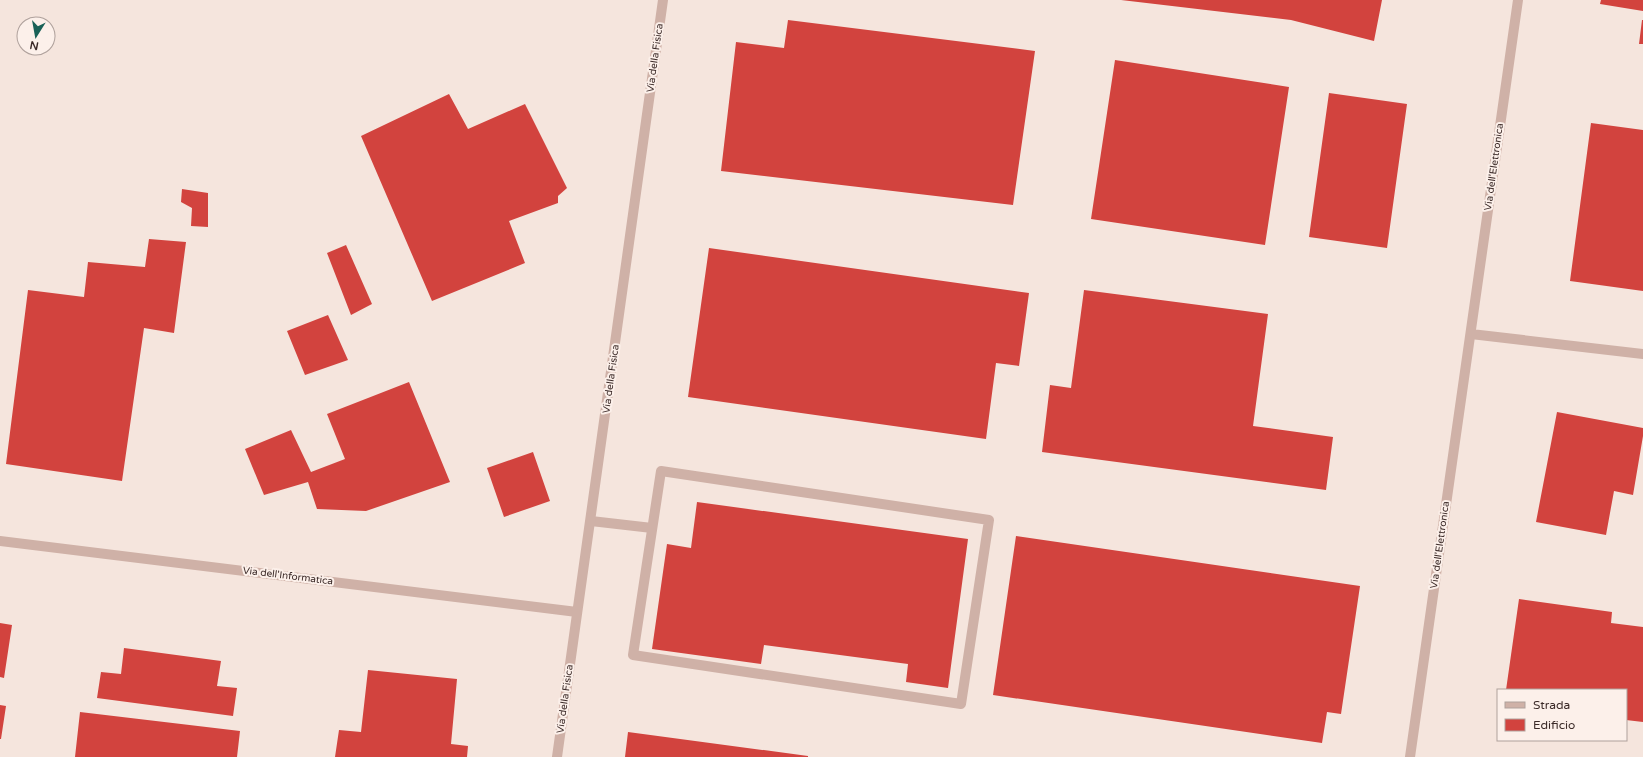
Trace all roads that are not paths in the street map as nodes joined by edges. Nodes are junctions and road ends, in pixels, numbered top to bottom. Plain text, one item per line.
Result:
1 (663, 0) edge
2 (1518, 0) edge
3 (1470, 334) junction
4 (1643, 354) edge
5 (591, 521) junction
6 (652, 528) junction
7 (0, 541) edge
8 (577, 612) junction
9 (557, 757) edge
10 (1410, 757) edge

1 - 5 street, Via della Fisica
2 - 3 street, Via dell'Elettronica
3 - 4 street
3 - 10 street, Via dell'Elettronica
5 - 6 street
5 - 8 street, Via della Fisica
6 - 6 street
7 - 8 street, Via dell'Informatica
8 - 9 street, Via della Fisica

